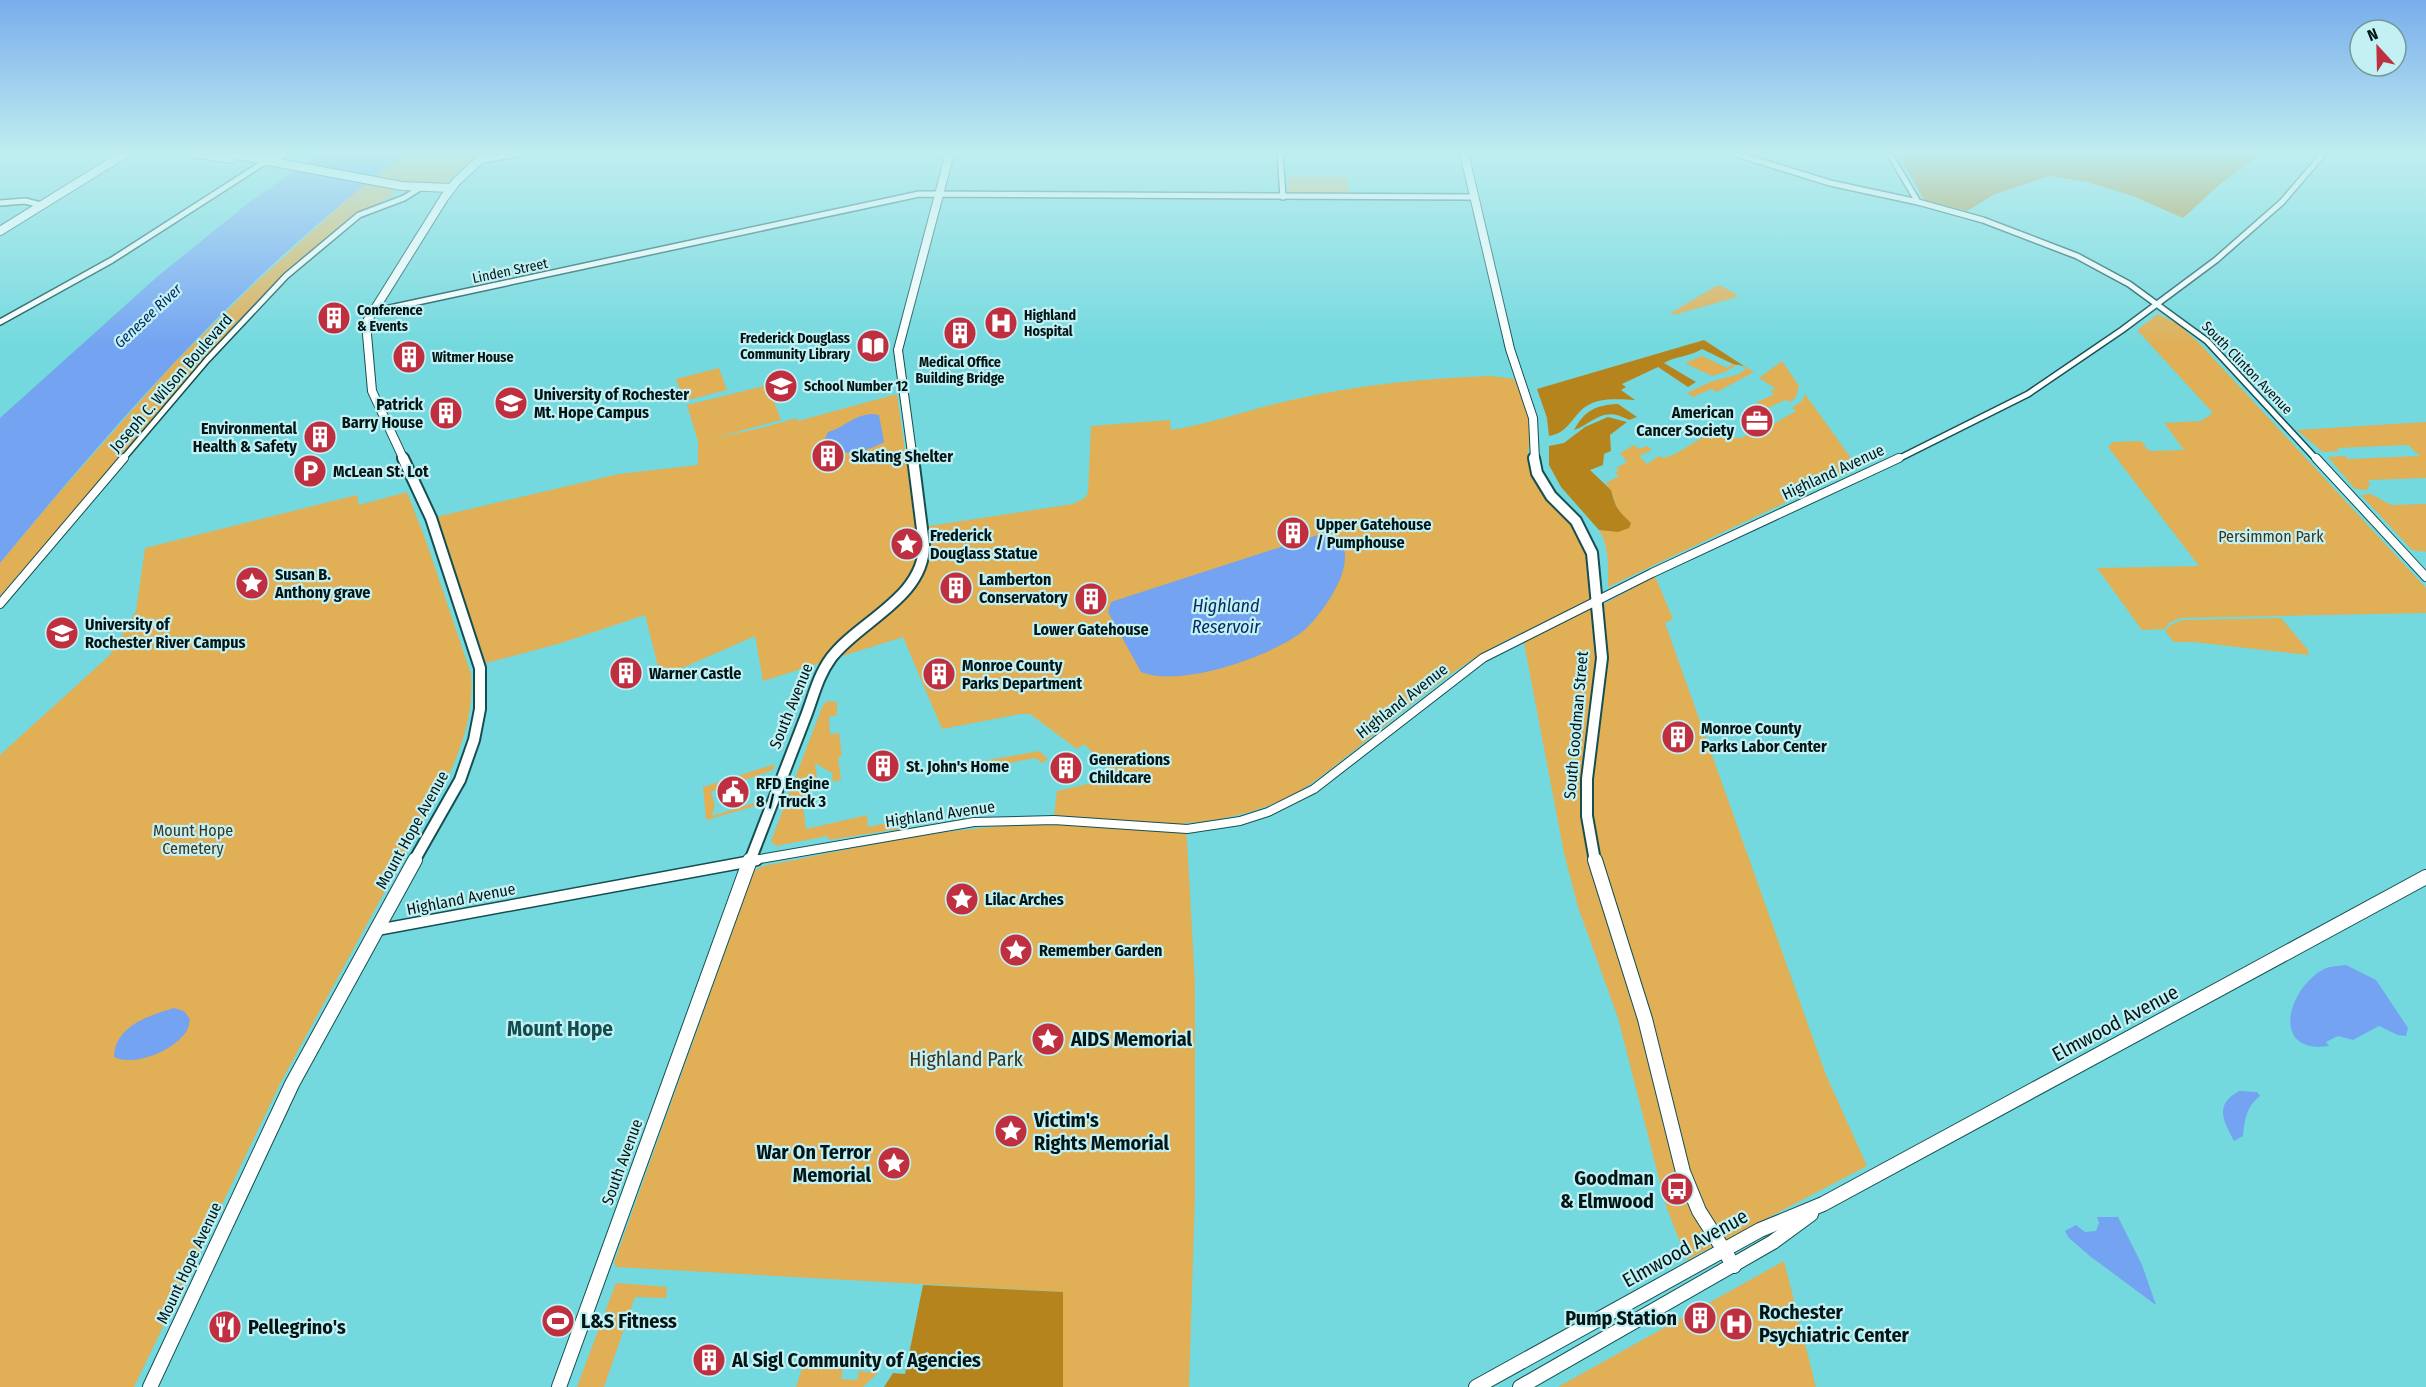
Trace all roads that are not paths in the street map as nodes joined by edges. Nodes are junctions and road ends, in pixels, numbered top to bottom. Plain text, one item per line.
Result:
1 (21, 218) edge
2 (178, 218) edge
3 (355, 218) edge
4 (431, 218) edge
5 (809, 218) edge
6 (933, 218) edge
7 (1480, 218) edge
8 (1975, 218) edge
9 (2265, 218) edge
10 (0, 231) edge
11 (2157, 302) junction
12 (371, 312) junction
13 (0, 322) edge
14 (2426, 577) edge
15 (1598, 602) junction
16 (0, 604) edge
17 (750, 861) junction
18 (2426, 877) edge
19 (375, 930) junction
20 (1823, 1204) junction
21 (1724, 1251) junction
22 (1734, 1266) junction
23 (150, 1387) edge
24 (560, 1387) edge
25 (1476, 1387) edge
26 (1520, 1387) edge

1 - 10 main road
2 - 13 street
3 - 16 street, Joseph C. Wilson Boulevard
4 - 12 main road, Mount Hope Avenue
5 - 12 street, Linden Street
6 - 17 main road, South Avenue
7 - 15 main road, South Goodman Street
8 - 11 street, South Clinton Avenue
9 - 11 street, Highland Avenue
11 - 14 street, South Clinton Avenue
11 - 15 street, Highland Avenue
12 - 19 main road, Mount Hope Avenue
15 - 17 street, Highland Avenue
15 - 21 main road, South Goodman Street
17 - 19 street, Highland Avenue
17 - 24 main road, South Avenue
18 - 20 main road, Elmwood Avenue
19 - 23 main road, Mount Hope Avenue
20 - 21 main road, Elmwood Avenue
20 - 22 main road, Elmwood Avenue
21 - 22 main road, South Goodman Street
21 - 25 main road, Elmwood Avenue
22 - 26 main road, Elmwood Avenue

